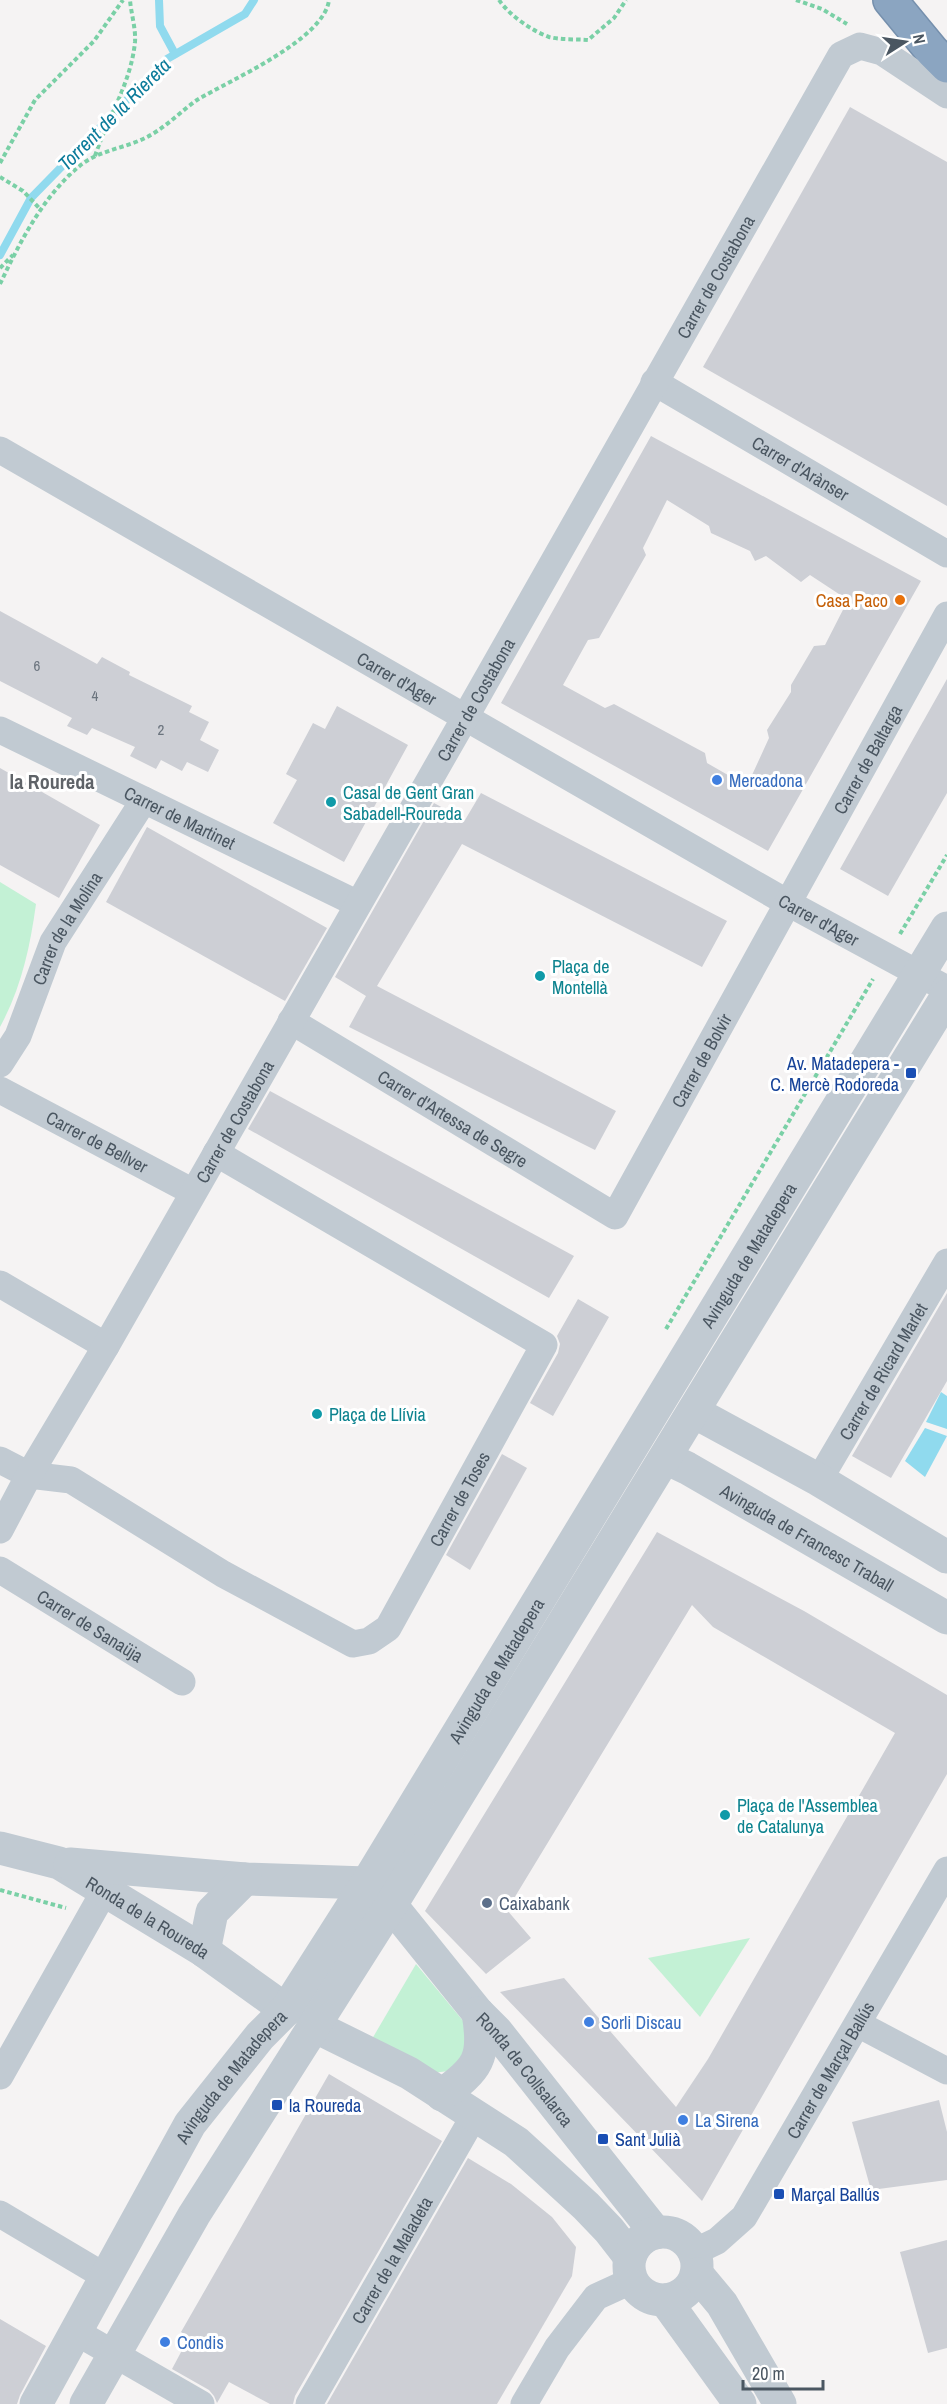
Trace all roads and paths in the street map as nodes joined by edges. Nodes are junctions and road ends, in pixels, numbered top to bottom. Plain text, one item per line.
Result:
1 (123, 0) edge
2 (130, 0) edge
3 (329, 0) edge
4 (499, 0) edge
5 (626, 0) edge
6 (796, 0) edge
7 (890, 0) edge
8 (858, 50) junction
9 (947, 66) edge
10 (947, 95) edge
11 (95, 156) junction
12 (0, 163) edge
13 (0, 177) edge
14 (41, 210) junction
15 (15, 252) junction
16 (0, 268) edge
17 (0, 284) edge
18 (654, 382) junction
19 (0, 450) edge
20 (947, 554) edge
21 (947, 615) edge
22 (466, 716) junction
23 (0, 730) edge
24 (144, 800) junction
25 (788, 903) junction
26 (358, 904) junction
27 (947, 928) edge
28 (933, 983) edge
29 (947, 996) edge
30 (291, 1021) junction
31 (0, 1064) edge
32 (0, 1090) edge
33 (216, 1153) junction
34 (194, 1192) junction
35 (615, 1216) joint
36 (947, 1262) edge
37 (0, 1284) edge
38 (106, 1346) junction
39 (694, 1412) junction
40 (666, 1458) junction
41 (0, 1460) edge
42 (29, 1475) junction
43 (819, 1480) junction
44 (0, 1530) edge
45 (947, 1557) edge
46 (0, 1570) edge
47 (947, 1618) edge
48 (182, 1682) dead end
49 (0, 1848) edge
50 (59, 1863) junction
51 (947, 1870) edge
52 (244, 1879) junction
53 (368, 1883) junction
54 (105, 1890) junction
55 (392, 1905) junction
56 (204, 1951) junction
57 (286, 2010) junction
58 (478, 2013) junction
59 (858, 2024) junction
60 (314, 2026) junction
61 (947, 2071) edge
62 (0, 2076) edge
63 (442, 2095) junction
64 (474, 2116) junction
65 (0, 2214) edge
66 (656, 2233) junction
67 (696, 2263) junction
68 (632, 2269) junction
69 (106, 2277) junction
70 (665, 2300) junction
71 (76, 2332) junction
72 (114, 2355) junction
73 (36, 2404) edge
74 (86, 2404) edge
75 (201, 2404) edge
76 (309, 2404) edge
77 (524, 2404) edge
78 (740, 2404) edge
79 (780, 2404) edge

1 - 12 path
2 - 11 path
3 - 11 path
4 - 5 path
6 - 8 path
7 - 9 highway
8 - 10 street
8 - 18 street, Carrer de Costabona
11 - 14 path
13 - 14 path
14 - 15 path
15 - 16 path
15 - 17 path
18 - 20 street, Carrer d'Arànser
18 - 22 street, Carrer de Costabona
19 - 22 street, Carrer d'Ager
21 - 25 street, Carrer de Baltarga
22 - 25 street, Carrer d'Ager
22 - 26 street, Carrer de Costabona
23 - 24 street, Carrer de Martinet
24 - 26 street, Carrer de Martinet
24 - 31 street, Carrer de la Molina
25 - 28 street, Carrer d'Ager
25 - 35 street, Carrer de Bolvir
26 - 30 street, Carrer de Costabona
27 - 28 street, Avinguda de Matadepera
28 - 53 street, Avinguda de Matadepera
29 - 39 street, Avinguda de Matadepera
30 - 33 street, Carrer de Costabona
30 - 35 street, Carrer d'Artessa de Segre
32 - 34 street, Carrer de Bellver
33 - 34 street, Carrer de Costabona
33 - 42 street, Carrer de Toses
34 - 38 street, Carrer de Costabona
36 - 43 street, Carrer de Ricard Marlet
37 - 38 street
38 - 42 street, Carrer de Costabona
39 - 40 street, Avinguda de Matadepera
39 - 43 street
40 - 47 street, Avinguda de Francesc Traball
40 - 55 street, Avinguda de Matadepera
41 - 42 street
42 - 44 street, Carrer de Costabona
43 - 45 street
46 - 48 street, Carrer de Sanaüja
49 - 50 street, Ronda de la Roureda
50 - 52 street
50 - 54 street, Ronda de la Roureda
51 - 59 street, Carrer de Marçal Ballús
52 - 53 street
52 - 56 street
53 - 55 street
53 - 57 street, Avinguda de Matadepera
54 - 56 street, Ronda de la Roureda
54 - 62 street
55 - 58 street, Ronda de Collsalarca
55 - 60 street, Avinguda de Matadepera
56 - 57 street, Ronda de la Roureda
57 - 60 street
57 - 69 street, Avinguda de Matadepera
58 - 63 street
58 - 66 street, Ronda de Collsalarca
59 - 61 street
59 - 67 street, Carrer de Marçal Ballús
60 - 63 street
60 - 72 street, Avinguda de Matadepera
63 - 64 street
64 - 68 street
64 - 76 street, Carrer de la Maladeta
65 - 69 street
66 - 67 street
66 - 68 street
67 - 70 street
67 - 79 street
68 - 70 street
68 - 77 street
69 - 71 street, Avinguda de Matadepera
70 - 78 street
71 - 72 street
71 - 73 street, Avinguda de Matadepera
72 - 74 street, Avinguda de Matadepera
72 - 75 street

